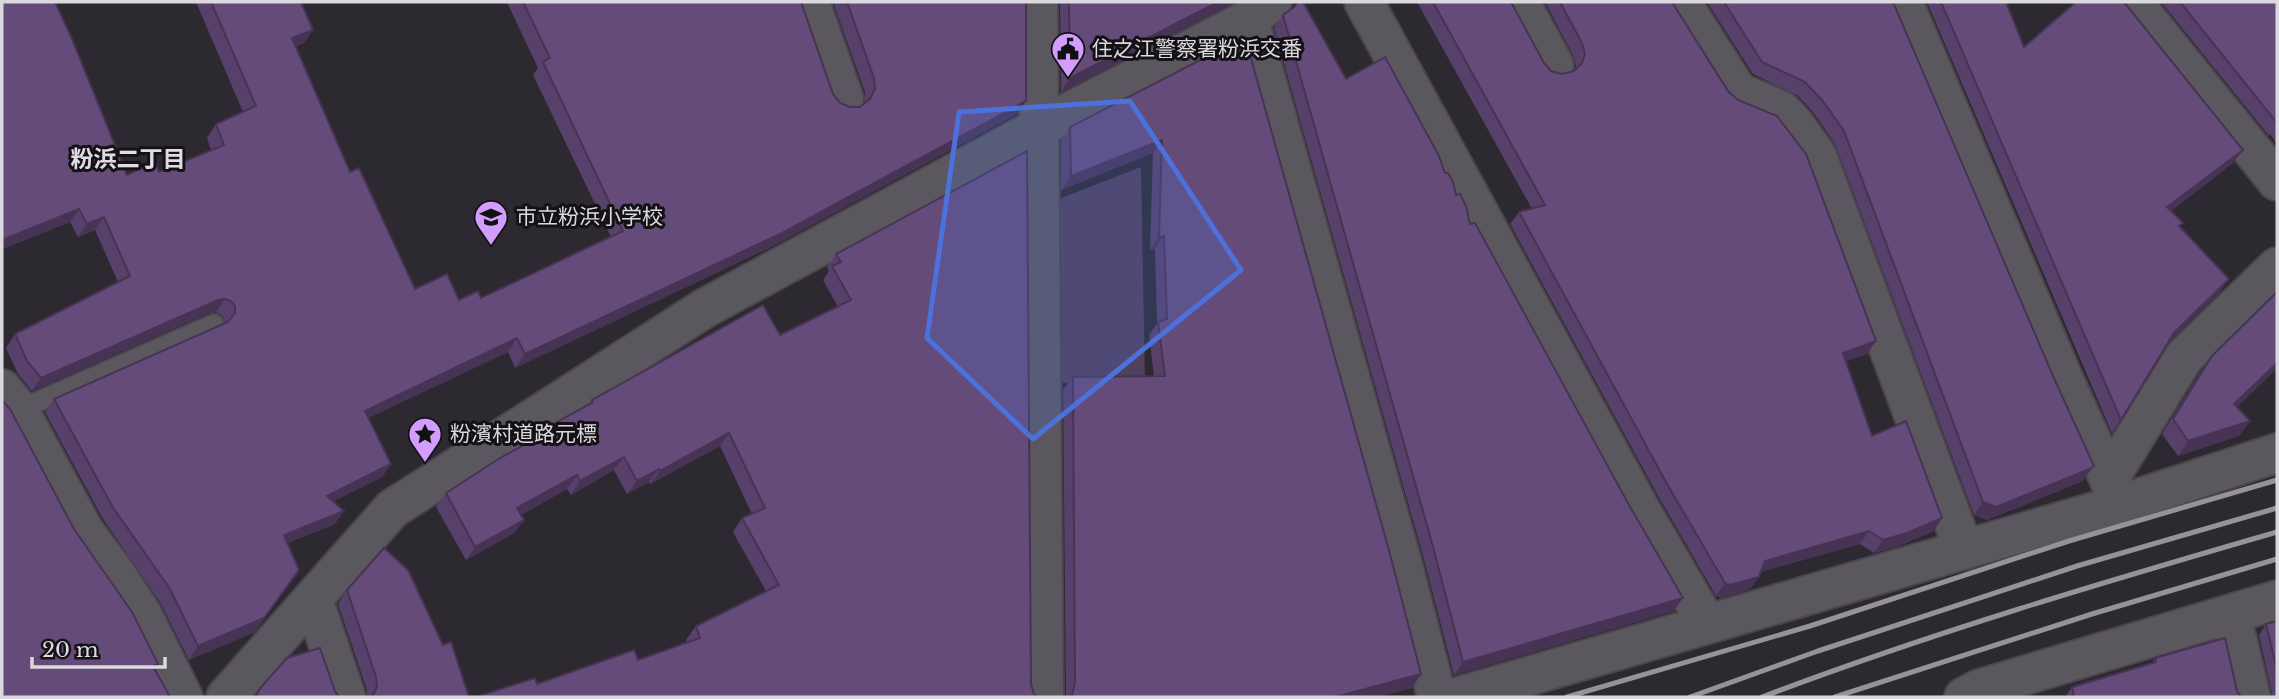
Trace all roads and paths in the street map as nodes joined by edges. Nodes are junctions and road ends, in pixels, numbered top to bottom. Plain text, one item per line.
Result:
1 (810, 2) edge
2 (1038, 2) edge
3 (1364, 2) edge
4 (1520, 2) edge
5 (1682, 2) edge
6 (1903, 2) edge
7 (2133, 2) edge
8 (1261, 10) edge
9 (1554, 65) dead end
10 (844, 99) dead end
11 (1038, 128) junction
12 (2277, 181) edge
13 (2277, 267) edge
14 (214, 324) edge
15 (10, 399) edge
16 (2277, 453) edge
17 (2113, 492) junction
18 (1964, 550) junction
19 (313, 598) junction
20 (2277, 600) edge
21 (2231, 614) junction
22 (1707, 624) junction
23 (183, 697) edge
24 (226, 697) edge
25 (346, 697) edge
26 (1044, 697) edge
27 (1437, 697) edge
28 (1457, 697) edge
29 (1964, 697) edge
30 (2251, 697) edge

1 - 10 street
2 - 11 street
3 - 22 street
4 - 9 street
5 - 18 street
6 - 17 street
7 - 12 street
8 - 11 street
8 - 27 street
11 - 19 street
11 - 26 street
13 - 17 street
14 - 15 lane
15 - 23 street
16 - 17 street
17 - 18 street
18 - 22 street
19 - 24 street
19 - 25 street
20 - 21 street
21 - 29 street
21 - 30 street
22 - 28 street

